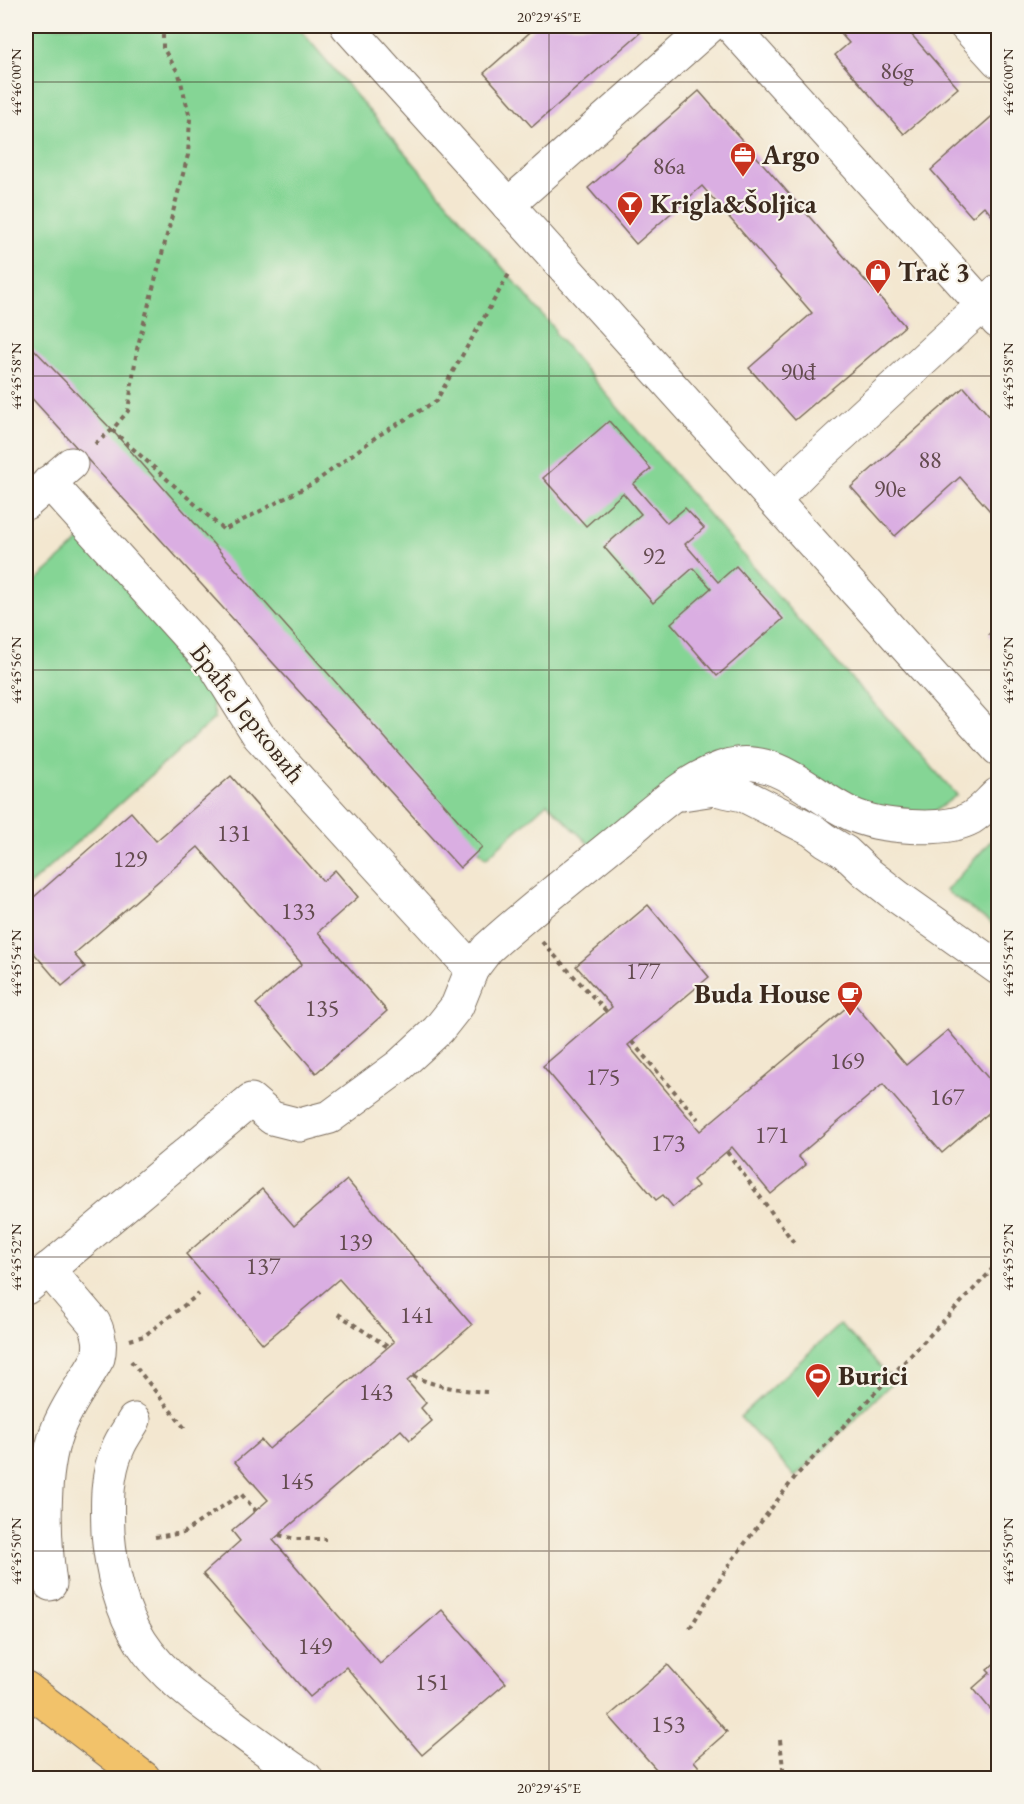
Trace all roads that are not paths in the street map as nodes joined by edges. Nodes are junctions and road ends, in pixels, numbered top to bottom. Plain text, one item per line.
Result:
1 (347, 26) edge
2 (710, 26) edge
3 (731, 26) edge
4 (966, 26) edge
5 (998, 61) edge
6 (508, 205) junction
7 (994, 306) edge
8 (49, 483) edge
9 (774, 500) junction
10 (999, 749) edge
11 (677, 794) junction
12 (999, 794) edge
13 (999, 968) edge
14 (472, 969) junction
15 (37, 1278) edge
16 (134, 1420) dead end
17 (50, 1584) dead end
18 (26, 1688) edge
19 (144, 1779) edge
20 (306, 1779) edge

1 - 6 street
2 - 6 street
3 - 7 street
4 - 5 street
6 - 9 street
7 - 9 street
8 - 14 street, Браће Јерковић
9 - 10 street
11 - 12 street
11 - 13 street
11 - 14 street
14 - 15 street
15 - 17 street
16 - 20 street
18 - 19 main road

